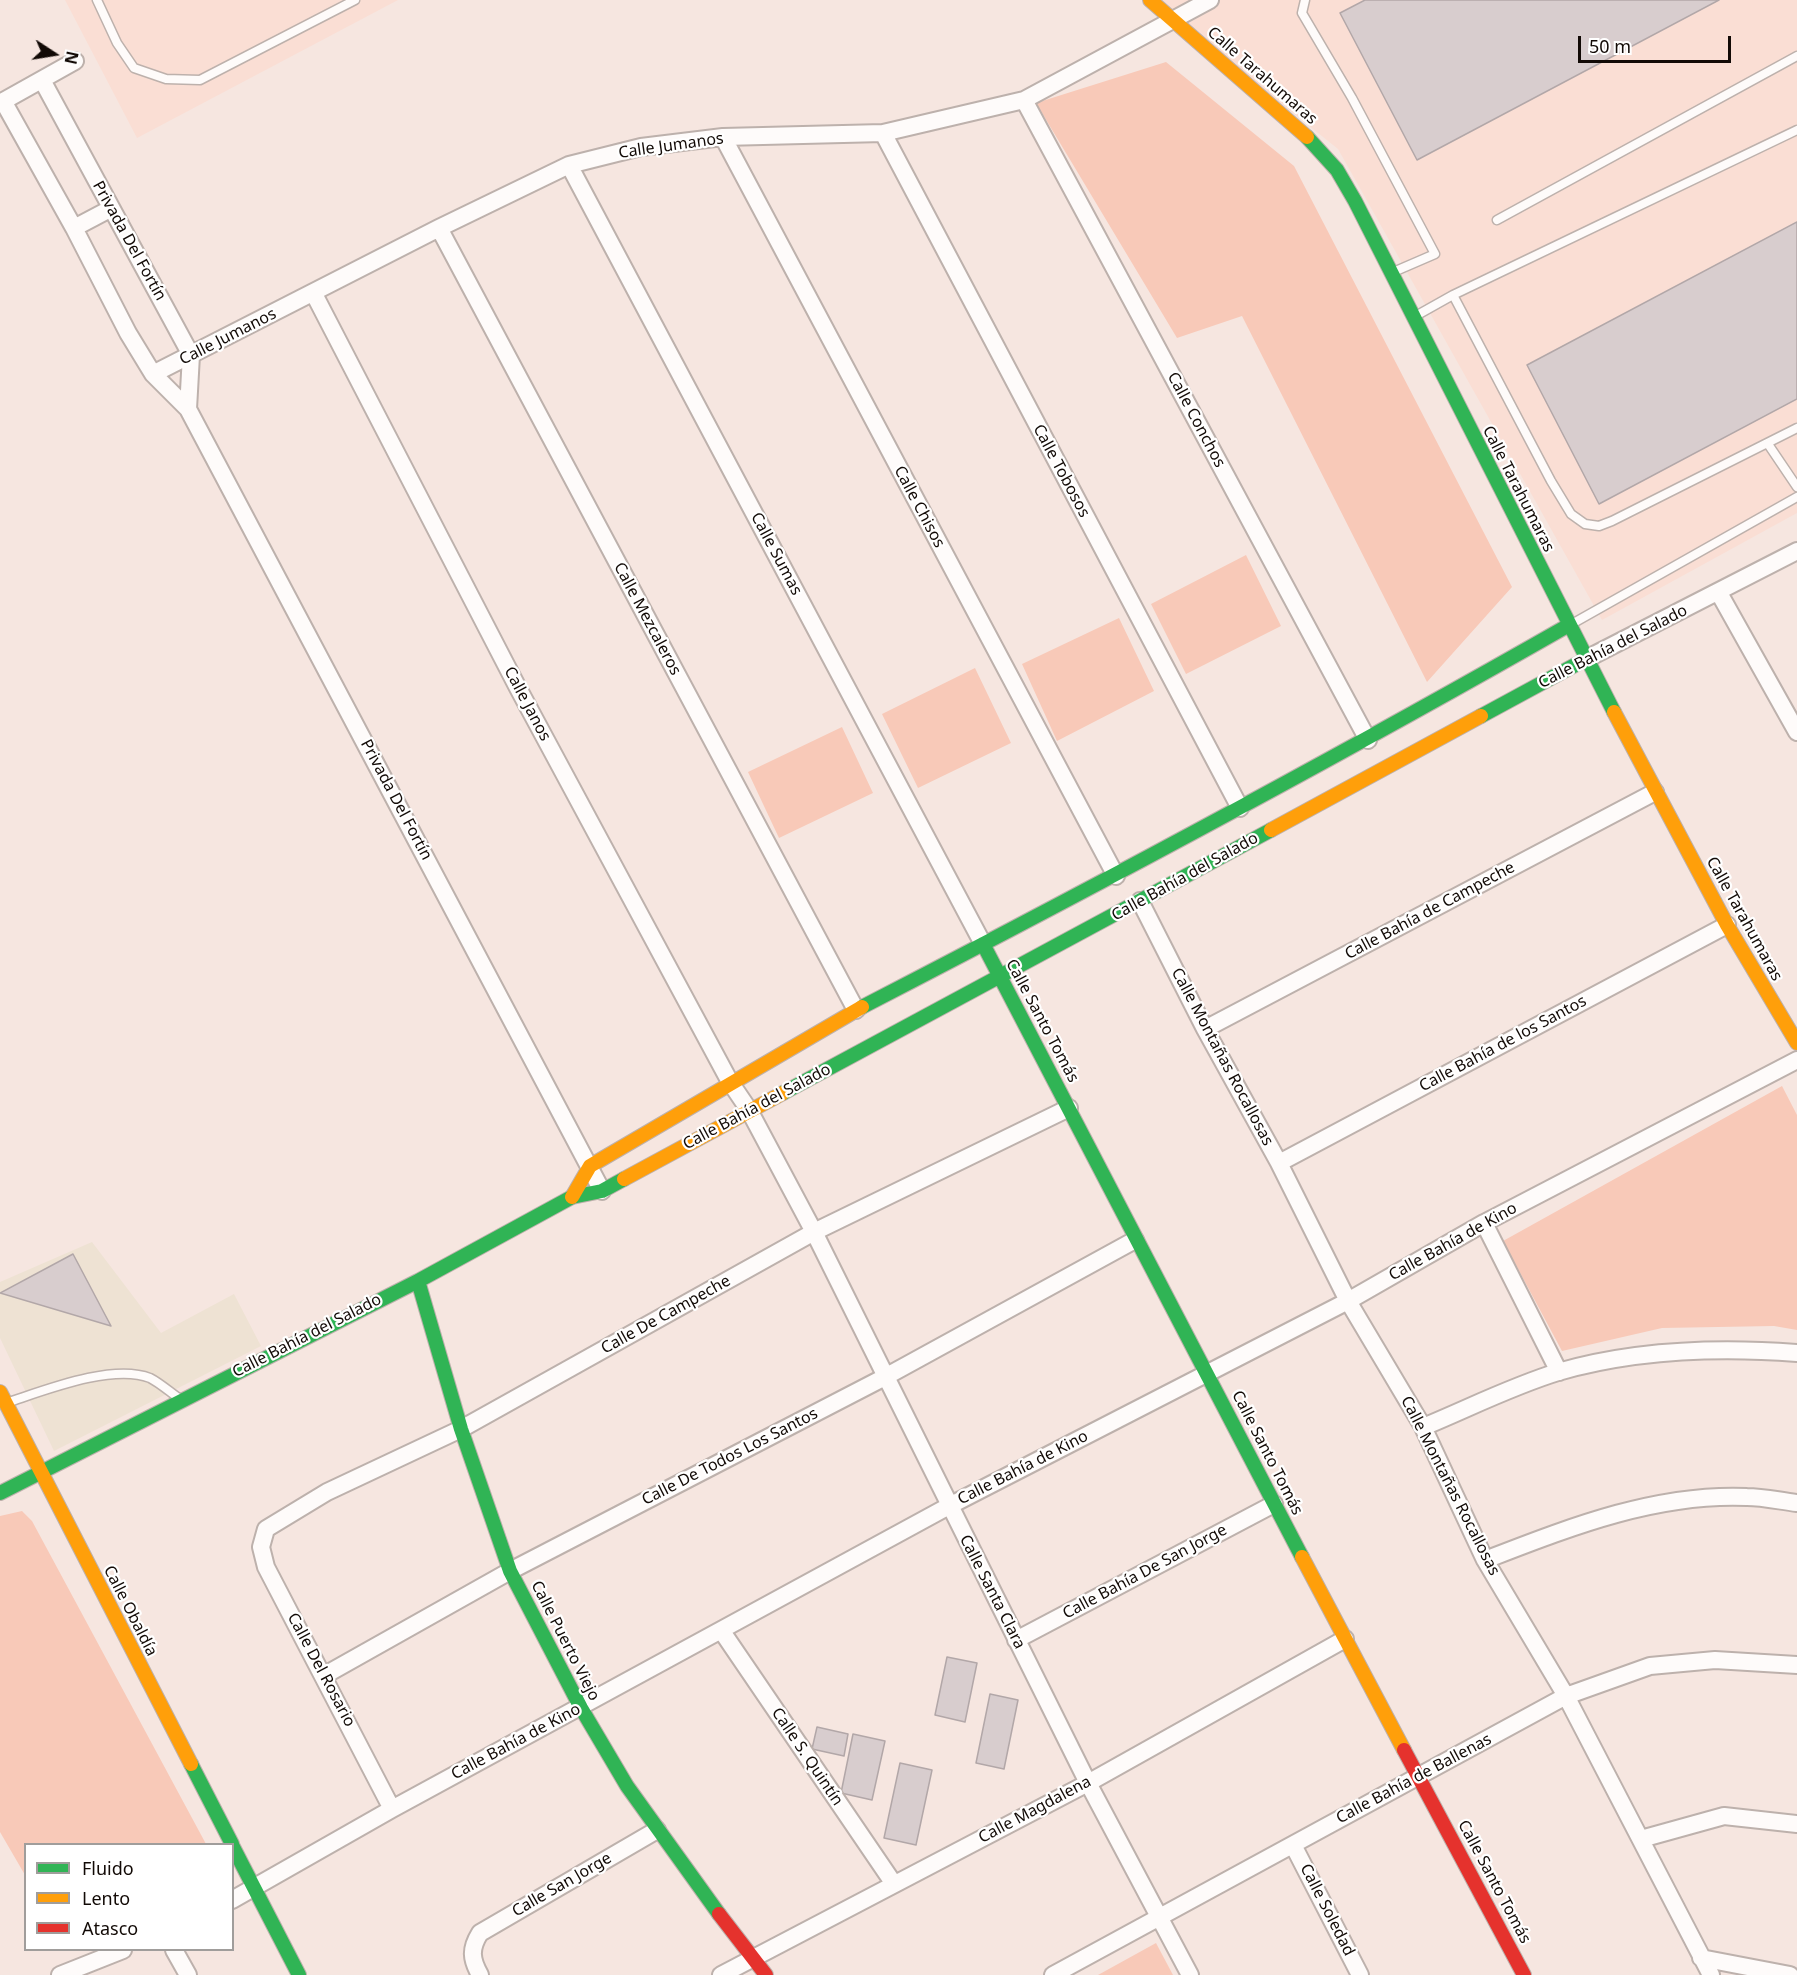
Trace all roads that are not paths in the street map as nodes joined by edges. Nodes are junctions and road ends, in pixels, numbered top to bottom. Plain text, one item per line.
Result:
1 (97, 0) edge
2 (355, 0) edge
3 (1150, 0) edge
4 (1210, 0) edge
5 (1305, 0) edge
6 (1172, 20) junction
7 (1797, 56) edge
8 (75, 61) dead end
9 (42, 80) junction
10 (1024, 100) junction
11 (2, 102) edge
12 (1797, 130) edge
13 (883, 134) junction
14 (723, 137) junction
15 (569, 165) junction
16 (110, 208) junction
17 (1497, 220) dead end
18 (74, 228) junction
19 (439, 228) junction
20 (1390, 273) junction
21 (314, 294) junction
22 (1453, 295) junction
23 (1412, 318) junction
24 (191, 355) junction
25 (153, 374) junction
26 (188, 409) junction
27 (1797, 428) edge
28 (1768, 444) junction
29 (1797, 487) edge
30 (1797, 497) edge
31 (1797, 551) edge
32 (1719, 593) junction
33 (1569, 625) junction
34 (1588, 658) junction
35 (1797, 732) edge
36 (1368, 740) junction
37 (1655, 792) junction
38 (1240, 808) junction
39 (1116, 876) junction
40 (1140, 902) junction
41 (1727, 925) junction
42 (983, 944) junction
43 (1000, 979) junction
44 (856, 1010) junction
45 (1205, 1029) junction
46 (1797, 1043) edge
47 (1797, 1060) edge
48 (730, 1082) junction
49 (1069, 1108) junction
50 (749, 1110) junction
51 (1279, 1163) junction
52 (590, 1166) junction
53 (603, 1191) junction
54 (572, 1197) junction
55 (1484, 1223) junction
56 (814, 1232) junction
57 (1135, 1240) junction
58 (418, 1281) junction
59 (1348, 1301) junction
60 (1797, 1353) edge
61 (1559, 1372) junction
62 (1208, 1373) junction
63 (885, 1377) junction
64 (3, 1398) edge
65 (181, 1399) junction
66 (1423, 1427) junction
67 (461, 1430) junction
68 (40, 1472) junction
69 (0, 1493) edge
70 (1274, 1503) junction
71 (1797, 1503) edge
72 (949, 1506) junction
73 (266, 1529) joint
74 (1485, 1560) junction
75 (510, 1571) junction
76 (721, 1630) junction
77 (1345, 1639) junction
78 (1016, 1640) junction
79 (1797, 1665) edge
80 (325, 1675) junction
81 (1566, 1696) junction
82 (581, 1708) junction
83 (1419, 1777) junction
84 (1088, 1783) junction
85 (392, 1809) junction
86 (1797, 1824) edge
87 (657, 1830) junction
88 (1641, 1839) junction
89 (231, 1843) edge
90 (1293, 1845) junction
91 (234, 1849) edge
92 (894, 1884) junction
93 (255, 1889) junction
94 (234, 1899) edge
95 (1160, 1917) junction
96 (120, 1951) edge
97 (175, 1951) edge
98 (751, 1958) junction
99 (1701, 1958) junction
100 (60, 1975) edge
101 (188, 1975) edge
102 (299, 1975) edge
103 (480, 1975) edge
104 (721, 1975) edge
105 (766, 1975) edge
106 (1053, 1975) edge
107 (1190, 1975) edge
108 (1360, 1975) edge
109 (1524, 1975) edge
110 (1711, 1975) edge
111 (1790, 1975) edge

1 - 2 lane
3 - 6 street, Calle Tarahumaras
4 - 6 street, Calle Jumanos
5 - 20 lane
6 - 10 street, Calle Jumanos
6 - 20 street, Calle Tarahumaras
7 - 17 lane
8 - 9 street
9 - 11 street
9 - 16 street, Privada Del Fortín
10 - 13 street, Calle Jumanos
10 - 36 street, Calle Conchos
11 - 18 street, Privada Del Fortín
12 - 22 lane
13 - 14 street, Calle Jumanos
13 - 38 street, Calle Tobosos
14 - 15 street, Calle Jumanos
14 - 39 street, Calle Chisos
15 - 19 street, Calle Jumanos
15 - 42 street, Calle Sumas
16 - 18 street
16 - 24 street, Privada Del Fortín
18 - 25 street, Privada Del Fortín
19 - 21 street, Calle Jumanos
19 - 44 street, Calle Mezcaleros
20 - 23 street, Calle Tarahumaras
21 - 24 street, Calle Jumanos
21 - 48 street, Calle Janos
22 - 23 lane
22 - 28 lane
23 - 33 street, Calle Tarahumaras
24 - 25 street, Calle Jumanos
24 - 26 street
25 - 26 street, Privada Del Fortín
26 - 52 street, Privada Del Fortín
27 - 28 lane
28 - 29 lane
30 - 33 lane
31 - 32 street, Calle Bahía del Salado
32 - 34 street, Calle Bahía del Salado
32 - 35 street
33 - 34 street, Calle Tarahumaras
33 - 36 street, Calle Bahía del Salado
34 - 37 street, Calle Tarahumaras
34 - 40 street, Calle Bahía del Salado
36 - 38 street, Calle Bahía del Salado
37 - 41 street, Calle Tarahumaras
37 - 45 street, Calle Bahía de Campeche
38 - 39 street, Calle Bahía del Salado
39 - 42 street, Calle Bahía del Salado
40 - 43 street, Calle Bahía del Salado
40 - 45 street, Calle Montañas Rocallosas
41 - 46 street, Calle Tarahumaras
41 - 51 street, Calle Bahía de los Santos
42 - 43 street, Calle Santo Tomás
42 - 44 street, Calle Bahía del Salado
43 - 49 street, Calle Santo Tomás
43 - 50 street, Calle Bahía del Salado
44 - 48 street, Calle Bahía del Salado
45 - 51 street, Calle Montañas Rocallosas
47 - 55 street, Calle Bahía de Kino
48 - 50 street, Calle Janos
48 - 52 street, Calle Bahía del Salado
49 - 56 street, Calle De Campeche
49 - 57 street, Calle Santo Tomás
50 - 53 street, Calle Bahía del Salado
50 - 56 street, Calle Santa Clara
51 - 59 street, Calle Montañas Rocallosas
52 - 53 street, Privada Del Fortín
52 - 54 street, Calle Bahía del Salado
53 - 54 street, Calle Bahía del Salado
54 - 58 street, Calle Bahía del Salado
55 - 59 street, Calle Bahía de Kino
55 - 61 street
56 - 63 street, Calle Santa Clara
56 - 67 street, Calle De Campeche
57 - 62 street, Calle Santo Tomás
57 - 63 street, Calle De Todos Los Santos
58 - 65 street, Calle Bahía del Salado
58 - 67 street, Calle Puerto Viejo
59 - 62 street, Calle Bahía de Kino
59 - 66 street, Calle Montañas Rocallosas
60 - 61 street
61 - 66 street
62 - 70 street, Calle Santo Tomás
62 - 72 street, Calle Bahía de Kino
63 - 72 street, Calle Santa Clara
63 - 75 street, Calle De Todos Los Santos
64 - 65 lane
64 - 68 street, Calle Obaldía
65 - 68 street, Calle Bahía del Salado
66 - 74 street, Calle Montañas Rocallosas
67 - 73 street, Calle De Campeche
67 - 75 street, Calle Puerto Viejo
68 - 69 street, Calle Bahía del Salado
68 - 89 street, Calle Obaldía
70 - 77 street, Calle Santo Tomás
70 - 78 street, Calle Bahía De San Jorge
71 - 74 street
72 - 76 street, Calle Bahía de Kino
72 - 78 street, Calle Santa Clara
73 - 80 street, Calle Del Rosario
74 - 81 street, Calle Montañas Rocallosas
75 - 80 street, Calle De Todos Los Santos
75 - 82 street, Calle Puerto Viejo
76 - 82 street, Calle Bahía de Kino
76 - 92 street, Calle S. Quintín
77 - 83 street, Calle Santo Tomás
77 - 84 street, Calle Magdalena
78 - 84 street, Calle Santa Clara
79 - 81 street, Calle Bahía de Ballenas
80 - 85 street, Calle Del Rosario
81 - 83 street, Calle Bahía de Ballenas
81 - 88 street, Calle Montañas Rocallosas
82 - 85 street, Calle Bahía de Kino
82 - 87 street, Calle Puerto Viejo
83 - 90 street, Calle Bahía de Ballenas
83 - 109 street, Calle Santo Tomás
84 - 92 street, Calle Magdalena
84 - 95 street, Calle Santa Clara
85 - 93 street, Calle Bahía de Kino
86 - 88 street
87 - 98 street, Calle Puerto Viejo
87 - 103 street, Calle San Jorge
88 - 99 street, Calle Montañas Rocallosas
90 - 95 street, Calle Bahía de Ballenas
90 - 108 street, Calle Soledad
91 - 93 street, Calle Obaldía
92 - 98 street, Calle Magdalena
93 - 94 street, Calle Bahía de Kino
93 - 102 street, Calle Obaldía
95 - 106 street, Calle Bahía de Ballenas
95 - 107 street, Calle Santa Clara
96 - 100 street
97 - 101 street
98 - 104 street, Calle Magdalena
98 - 105 street, Calle Puerto Viejo
99 - 110 street, Calle Montañas Rocallosas
99 - 111 street

